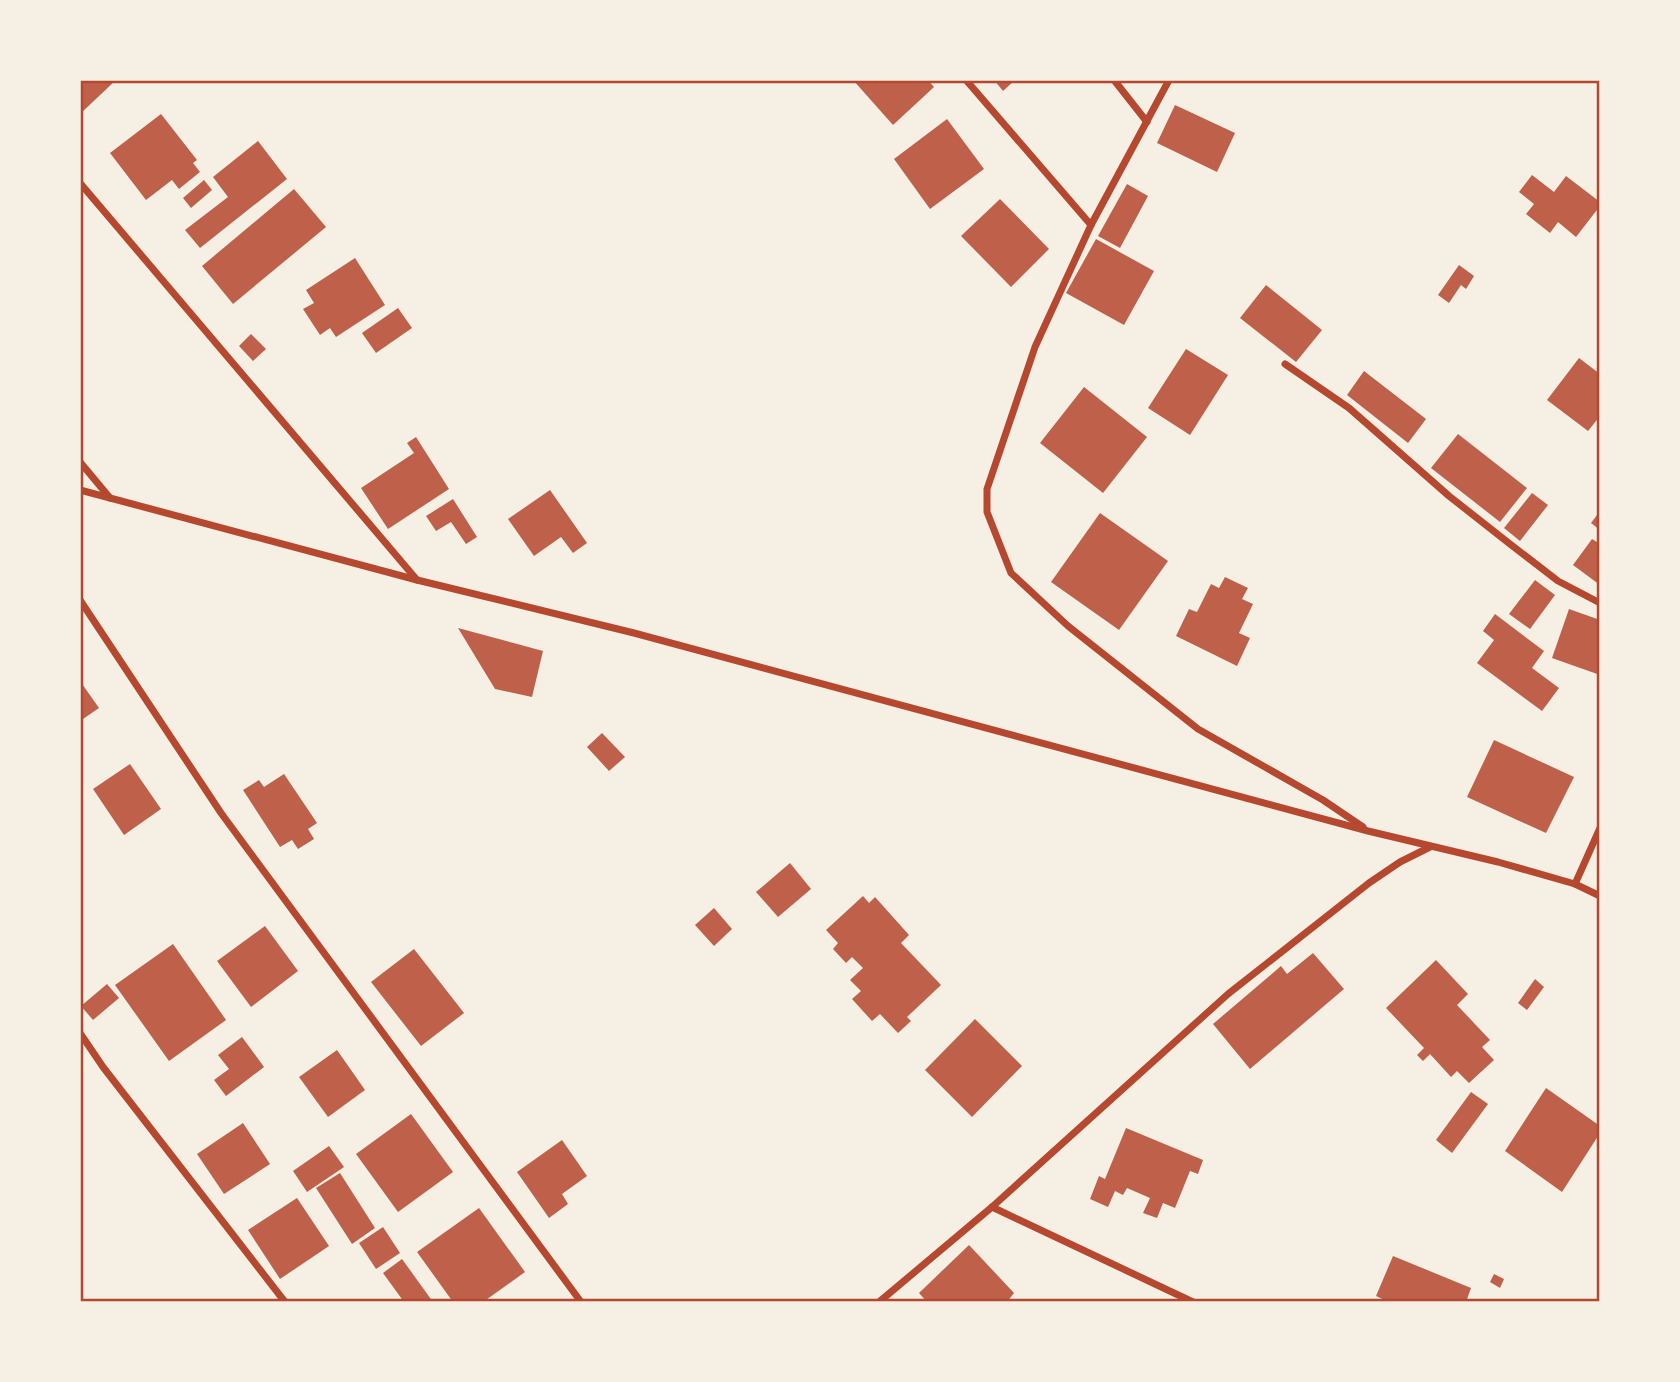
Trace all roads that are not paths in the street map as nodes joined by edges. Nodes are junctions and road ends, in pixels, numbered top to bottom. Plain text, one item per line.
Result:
1 (966, 80) edge
2 (1114, 80) edge
3 (1169, 80) edge
4 (1147, 122) junction
5 (80, 183) edge
6 (1091, 225) junction
7 (1286, 364) dead end
8 (80, 462) edge
9 (80, 490) edge
10 (110, 498) junction
11 (417, 580) junction
12 (80, 600) edge
13 (1600, 603) edge
14 (1600, 828) edge
15 (1368, 831) junction
16 (1431, 847) junction
17 (1575, 884) junction
18 (1600, 896) edge
19 (80, 1033) edge
20 (992, 1207) junction
21 (285, 1301) edge
22 (581, 1301) edge
23 (879, 1301) edge
24 (1193, 1301) edge

1 - 6 street
2 - 4 street
3 - 4 street
4 - 6 street
5 - 11 street
6 - 15 street
7 - 13 street
8 - 10 street
9 - 10 street
10 - 11 street
11 - 15 street
12 - 22 street
14 - 17 street
15 - 16 street
16 - 17 street
16 - 20 street
17 - 18 street
19 - 21 street
20 - 23 street
20 - 24 street

